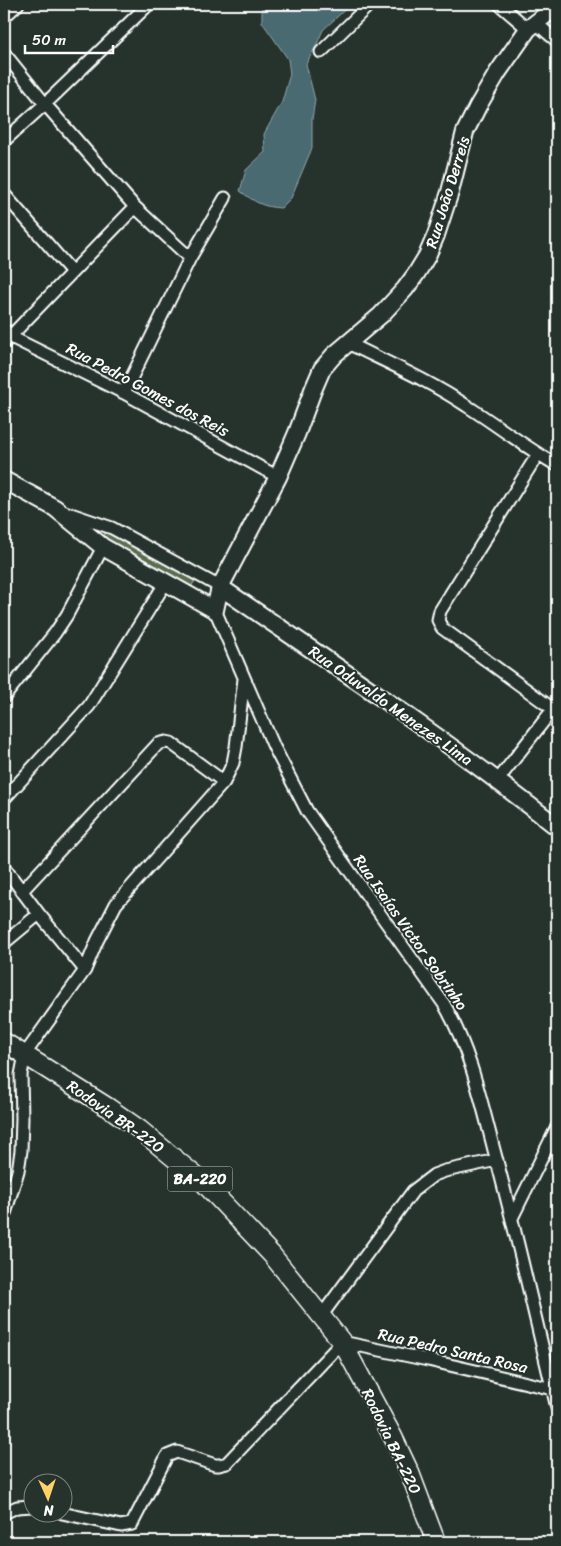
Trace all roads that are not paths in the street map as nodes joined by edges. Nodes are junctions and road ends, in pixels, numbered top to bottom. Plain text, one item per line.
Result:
1 (18, 4) edge
2 (148, 4) edge
3 (370, 4) edge
4 (499, 4) edge
5 (557, 6) edge
6 (4, 17) edge
7 (532, 26) junction
8 (557, 41) edge
9 (321, 52) dead end
10 (4, 53) edge
11 (45, 104) junction
12 (4, 141) edge
13 (4, 194) edge
14 (225, 198) dead end
15 (135, 207) junction
16 (190, 258) junction
17 (72, 272) junction
18 (6, 336) edge
19 (348, 343) junction
20 (124, 392) junction
21 (538, 454) junction
22 (557, 465) edge
23 (278, 477) junction
24 (4, 480) edge
25 (55, 508) junction
26 (103, 547) junction
27 (166, 582) junction
28 (220, 587) junction
29 (215, 610) junction
30 (244, 678) junction
31 (4, 697) edge
32 (556, 708) edge
33 (498, 780) junction
34 (224, 782) junction
35 (4, 799) edge
36 (557, 826) edge
37 (4, 867) edge
38 (22, 891) junction
39 (39, 914) junction
40 (4, 943) edge
41 (85, 970) junction
42 (4, 1042) edge
43 (25, 1054) junction
44 (557, 1126) edge
45 (497, 1160) junction
46 (4, 1217) edge
47 (512, 1218) junction
48 (322, 1316) junction
49 (342, 1342) junction
50 (555, 1389) edge
51 (557, 1408) edge
52 (22, 1507) edge
53 (4, 1513) edge
54 (72, 1515) edge
55 (436, 1542) edge

1 - 6 street
2 - 11 street
3 - 9 street
4 - 7 street
5 - 7 street, Rua João Derreis
7 - 8 street
7 - 19 street, Rua João Derreis
10 - 11 street
11 - 12 street
11 - 15 street
13 - 17 street
14 - 16 street
15 - 16 street
15 - 17 street
16 - 20 street
17 - 18 street
18 - 20 street, Rua Pedro Gomes dos Reis
19 - 21 street
19 - 23 street, Rua João Derreis
20 - 23 street, Rua Pedro Gomes dos Reis
21 - 22 street
21 - 32 street
23 - 28 street, Rua João Derreis
24 - 25 street
25 - 26 street
25 - 28 street
26 - 27 street
26 - 31 street
27 - 29 street
27 - 35 street
28 - 29 street, Rua João Derreis
28 - 33 street, Rua Oduvaldo Menezes Lima
29 - 30 street, Rua Isaías Victor Sobrinho
30 - 34 street
30 - 45 street, Rua Isaías Victor Sobrinho
32 - 33 street
33 - 36 street, Rua Oduvaldo Menezes Lima
34 - 38 street
34 - 41 street
37 - 38 street
38 - 39 street
39 - 40 street
39 - 41 street
41 - 43 street
42 - 43 main road, BA-220
43 - 46 street
43 - 48 main road, Rodovia BR-220 / BA-220
44 - 47 street
45 - 47 street, Rua Isaías Victor Sobrinho
45 - 48 street
47 - 50 street, Rua Isaías Victor Sobrinho
48 - 49 main road, Rodovia BR-220 / BA-220
49 - 50 street, Rua Pedro Santa Rosa
49 - 54 street
49 - 55 main road, Rodovia BA-220 / BA-220
50 - 51 street, Rua Isaías Victor Sobrinho
52 - 53 street

